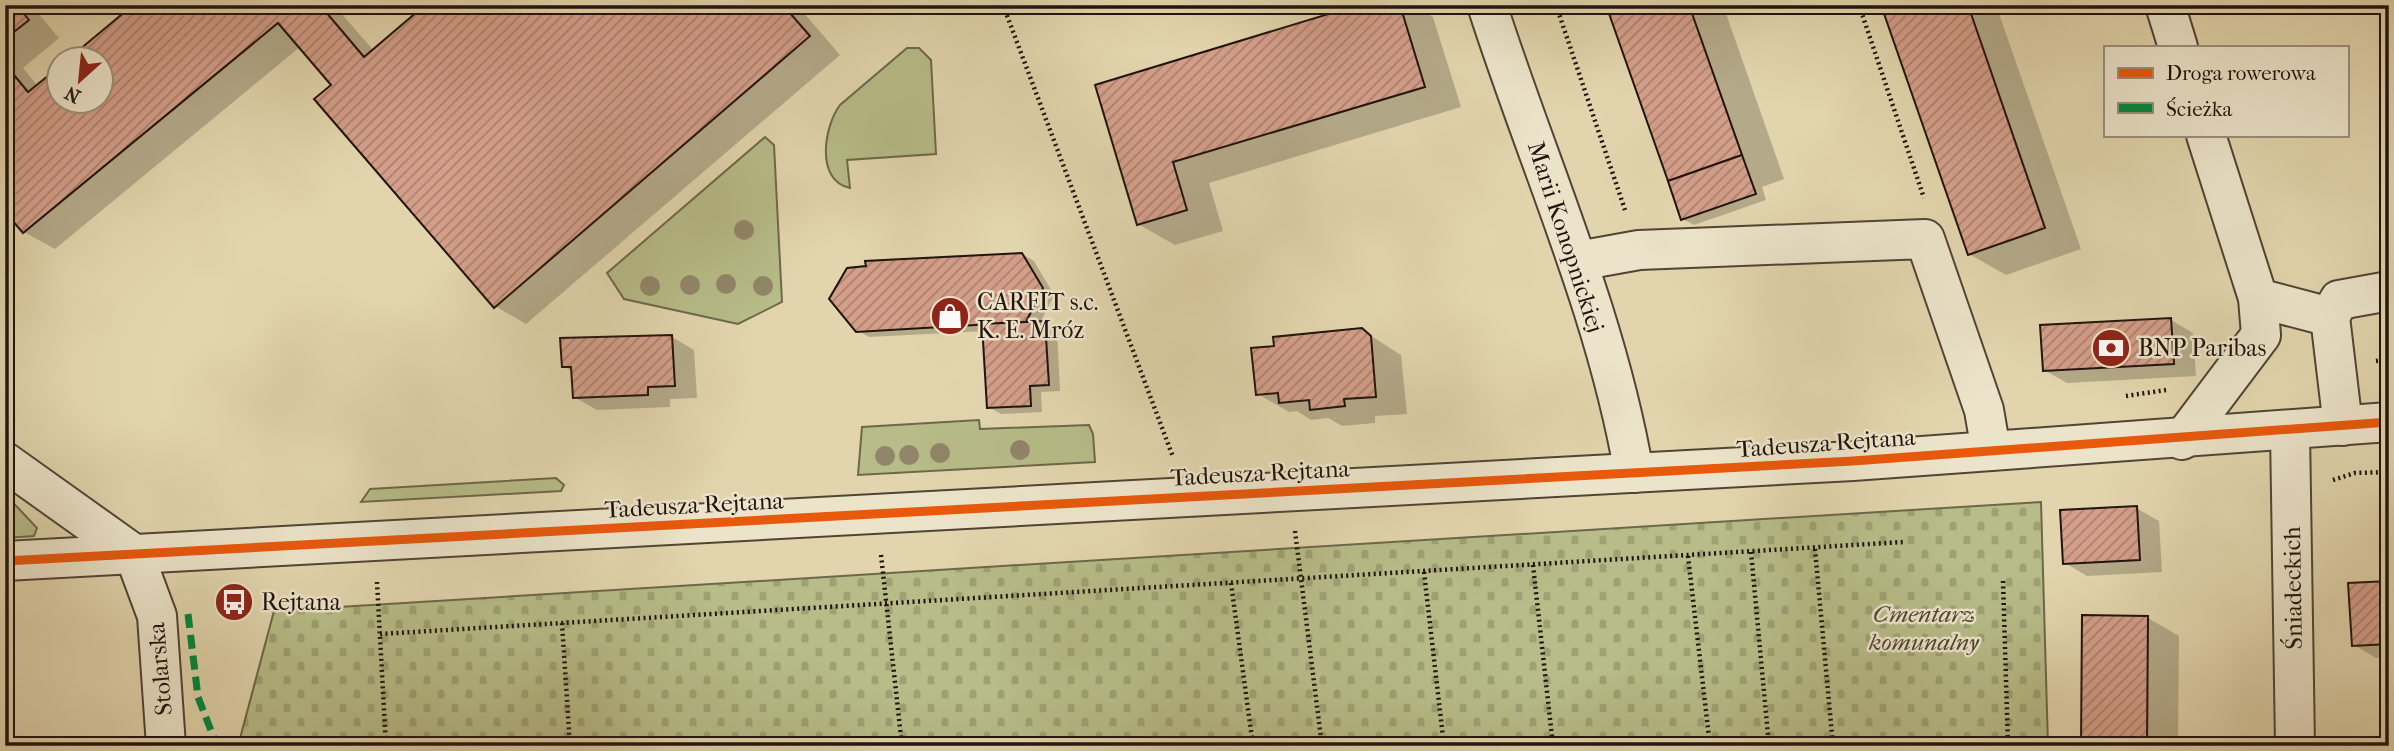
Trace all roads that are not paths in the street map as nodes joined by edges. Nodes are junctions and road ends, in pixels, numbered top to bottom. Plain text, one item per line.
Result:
1 (1487, 5) edge
2 (2165, 5) edge
3 (2178, 46) edge
4 (2206, 136) edge
5 (1578, 261) junction
6 (2389, 292) edge
7 (2258, 298) junction
8 (2330, 317) junction
9 (2389, 422) edge
10 (2343, 426) junction
11 (2290, 431) junction
12 (2182, 440) junction
13 (1991, 451) junction
14 (5, 462) edge
15 (1634, 473) junction
16 (134, 554) junction
17 (5, 561) edge
18 (166, 746) edge
19 (2295, 746) edge

1 - 5 street, Marii Konopnickiej
2 - 3 street
4 - 7 street
5 - 13 street
5 - 15 street, Marii Konopnickiej
6 - 8 street
7 - 8 street
7 - 12 street
8 - 10 street
9 - 10 street, Tadeusza Rejtana
10 - 11 street, Tadeusza Rejtana
11 - 12 street, Tadeusza Rejtana
11 - 19 street, Śniadeckich
12 - 13 street, Tadeusza Rejtana
13 - 15 street, Tadeusza Rejtana
14 - 16 street
15 - 16 street, Tadeusza Rejtana
16 - 17 street, Tadeusza Rejtana
16 - 18 street, Stolarska

